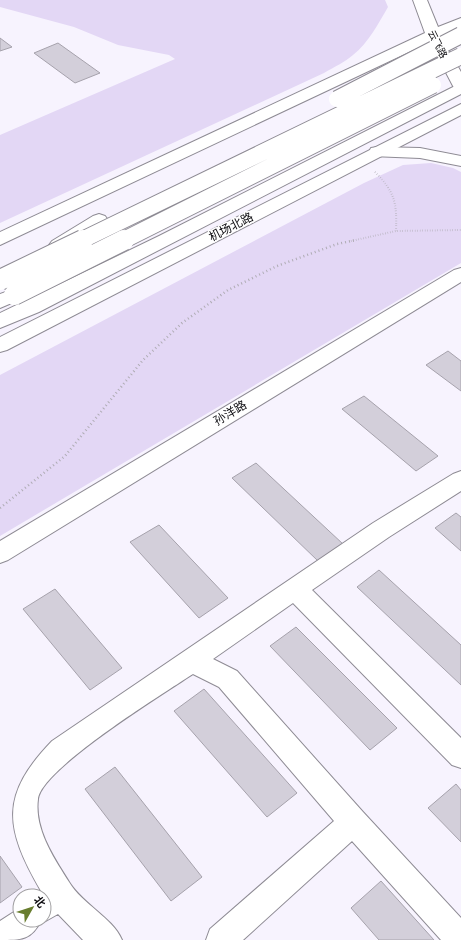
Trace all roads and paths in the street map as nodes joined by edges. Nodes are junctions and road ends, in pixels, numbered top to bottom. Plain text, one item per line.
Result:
1 (420, 0) edge
2 (461, 22) edge
3 (433, 35) junction
4 (461, 35) edge
5 (461, 56) edge
6 (461, 71) edge
7 (461, 87) edge
8 (461, 109) edge
9 (370, 156) junction
10 (461, 161) edge
11 (461, 230) edge
12 (396, 232) junction
13 (0, 239) edge
14 (461, 274) edge
15 (0, 280) edge
16 (7, 299) edge
17 (0, 321) edge
18 (0, 345) edge
19 (461, 480) edge
20 (0, 508) edge
21 (0, 553) edge
22 (295, 589) junction
23 (189, 661) junction
24 (461, 756) edge
25 (353, 822) junction
26 (48, 888) edge
27 (52, 901) edge
28 (16, 928) edge
29 (0, 940) edge
30 (107, 940) edge
31 (221, 940) edge
32 (461, 940) edge

1 - 3 main road, 云飞路
2 - 3 main road
3 - 7 main road, 云飞路
3 - 13 main road
4 - 15 main road, bridge
5 - 15 main road, bridge
6 - 16 main road, bridge
7 - 17 main road
8 - 9 main road, 机场北路
9 - 10 main road
9 - 12 path
9 - 18 main road, 机场北路
11 - 12 path
12 - 20 path
14 - 21 main road, 孙洋路
19 - 22 main road
22 - 23 main road
22 - 24 main road
23 - 25 main road
23 - 26 main road
25 - 31 main road
25 - 32 main road
27 - 30 main road
28 - 29 main road

